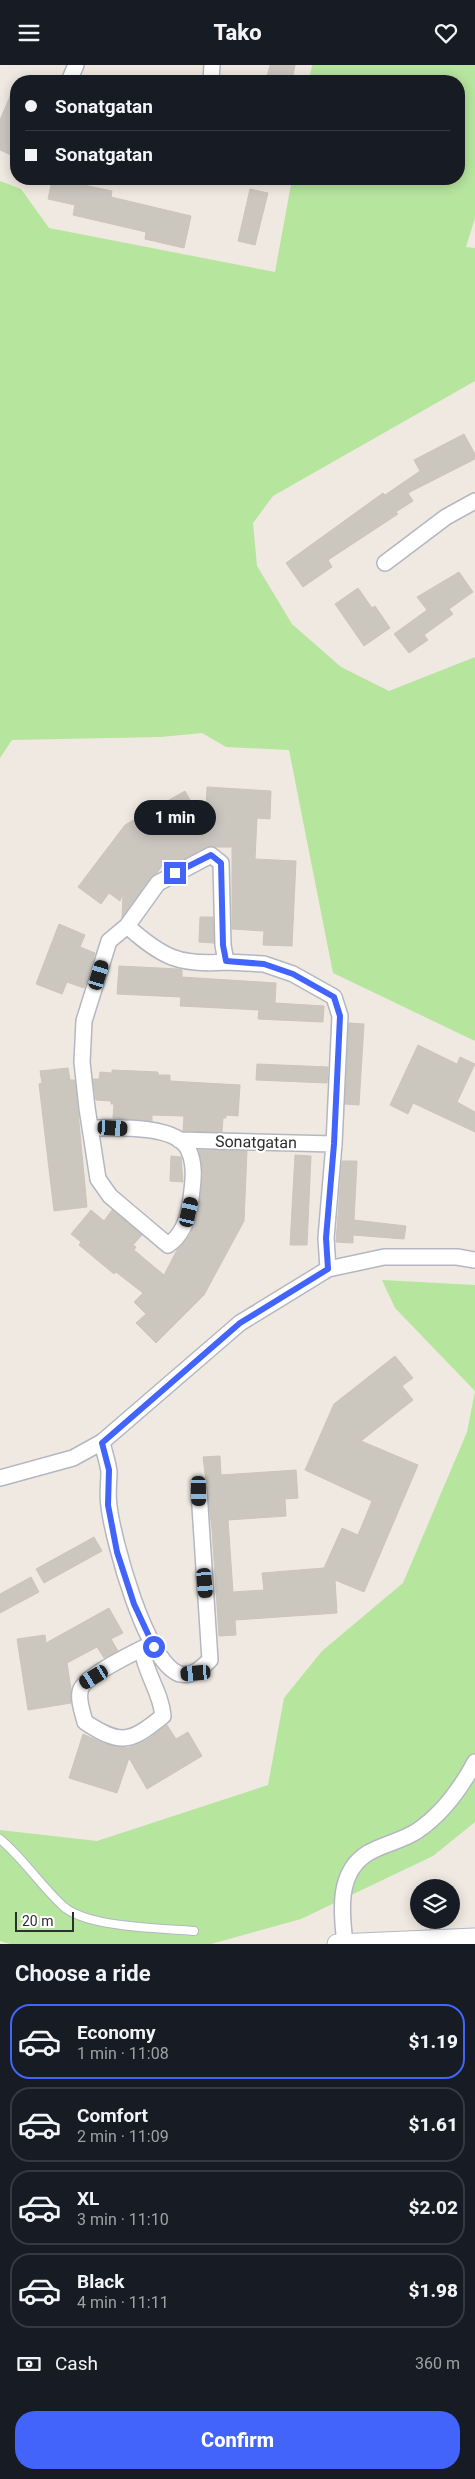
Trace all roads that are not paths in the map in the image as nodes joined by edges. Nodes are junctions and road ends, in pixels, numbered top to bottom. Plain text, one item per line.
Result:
1 (475, 501) edge
2 (385, 563) dead end
3 (127, 926) junction
4 (226, 961) junction
5 (90, 1128) junction
6 (179, 1141) junction
7 (334, 1144) junction
8 (475, 1260) edge
9 (328, 1269) junction
10 (102, 1443) junction
11 (0, 1478) edge
12 (199, 1491) dead end
13 (147, 1646) junction
14 (475, 1762) edge
15 (0, 1839) edge
16 (194, 1931) dead end
17 (475, 1938) edge
18 (341, 1944) edge

1 - 2 street
3 - 4 street
3 - 4 street
3 - 5 street
4 - 7 street
5 - 6 street, Sonatgatan
5 - 6 street
6 - 7 street, Sonatgatan
7 - 9 street
8 - 9 street
9 - 10 street
10 - 11 street
10 - 13 street
12 - 13 street
13 - 13 street
14 - 18 street
15 - 16 lane
17 - 18 street

